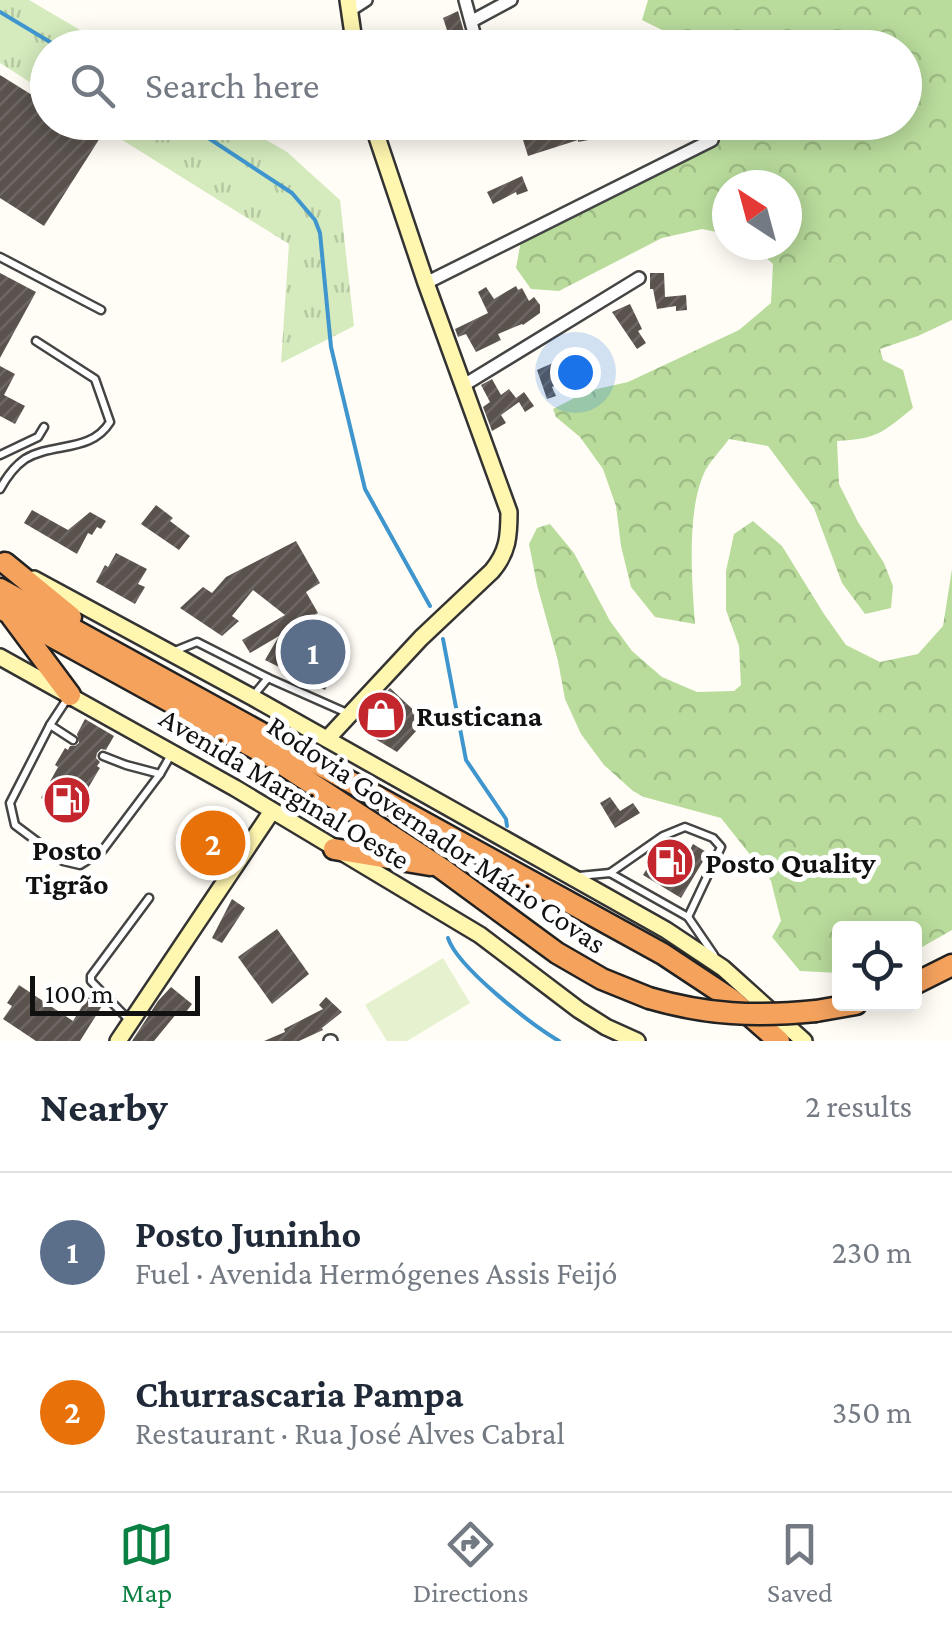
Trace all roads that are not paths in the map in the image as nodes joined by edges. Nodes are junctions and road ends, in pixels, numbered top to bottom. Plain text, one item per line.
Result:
1 (366, 0) edge
2 (465, 0) edge
3 (511, 0) edge
4 (348, 6) edge
5 (472, 21) junction
6 (474, 30) edge
7 (378, 140) edge
8 (712, 140) dead end
9 (0, 257) edge
10 (639, 278) dead end
11 (426, 282) junction
12 (100, 310) dead end
13 (36, 341) dead end
14 (464, 385) junction
15 (44, 427) dead end
16 (0, 455) edge
17 (0, 489) edge
18 (3, 562) edge
19 (0, 590) edge
20 (4, 610) edge
21 (112, 650) junction
22 (171, 653) junction
23 (0, 657) edge
24 (268, 678) junction
25 (70, 695) junction
26 (252, 697) junction
27 (350, 714) junction
28 (50, 726) junction
29 (73, 740) dead end
30 (327, 740) junction
31 (172, 752) junction
32 (103, 756) dead end
33 (160, 774) junction
34 (272, 811) junction
35 (334, 849) junction
36 (441, 868) junction
37 (610, 872) junction
38 (574, 877) junction
39 (149, 898) dead end
40 (688, 917) junction
41 (952, 965) edge
42 (723, 968) junction
43 (922, 980) edge
44 (832, 1008) edge
45 (131, 1022) junction
46 (118, 1041) edge
47 (636, 1041) edge
48 (778, 1041) edge
49 (804, 1041) edge

1 - 4 street
2 - 5 street
3 - 5 street
5 - 6 street
7 - 11 main road
8 - 11 street
9 - 12 lane
10 - 14 street
11 - 14 main road
13 - 17 lane
14 - 27 main road
15 - 16 lane
18 - 21 highway
18 - 22 main road
19 - 21 highway, Rodovia Governador Mário Covas
20 - 25 highway
20 - 36 highway, Rodovia Governador Mário Covas
21 - 48 highway, Rodovia Governador Mário Covas
22 - 24 lane
22 - 26 main road
23 - 25 main road, Avenida Marginal Oeste
24 - 26 lane
24 - 27 lane
25 - 28 lane
25 - 31 main road, Avenida Marginal Oeste
26 - 30 main road
27 - 30 main road
28 - 29 lane
28 - 33 lane
30 - 38 main road
31 - 33 lane
31 - 34 main road, Avenida Marginal Oeste
32 - 33 lane
34 - 35 main road, Avenida Marginal Oeste
34 - 45 main road
35 - 36 highway
35 - 47 main road, Avenida Marginal Oeste
36 - 44 highway, Rodovia Governador Mário Covas, bridge
37 - 38 lane
37 - 40 lane
37 - 40 lane
38 - 42 main road
39 - 45 lane
40 - 42 lane
41 - 43 highway
42 - 49 main road
45 - 46 main road

